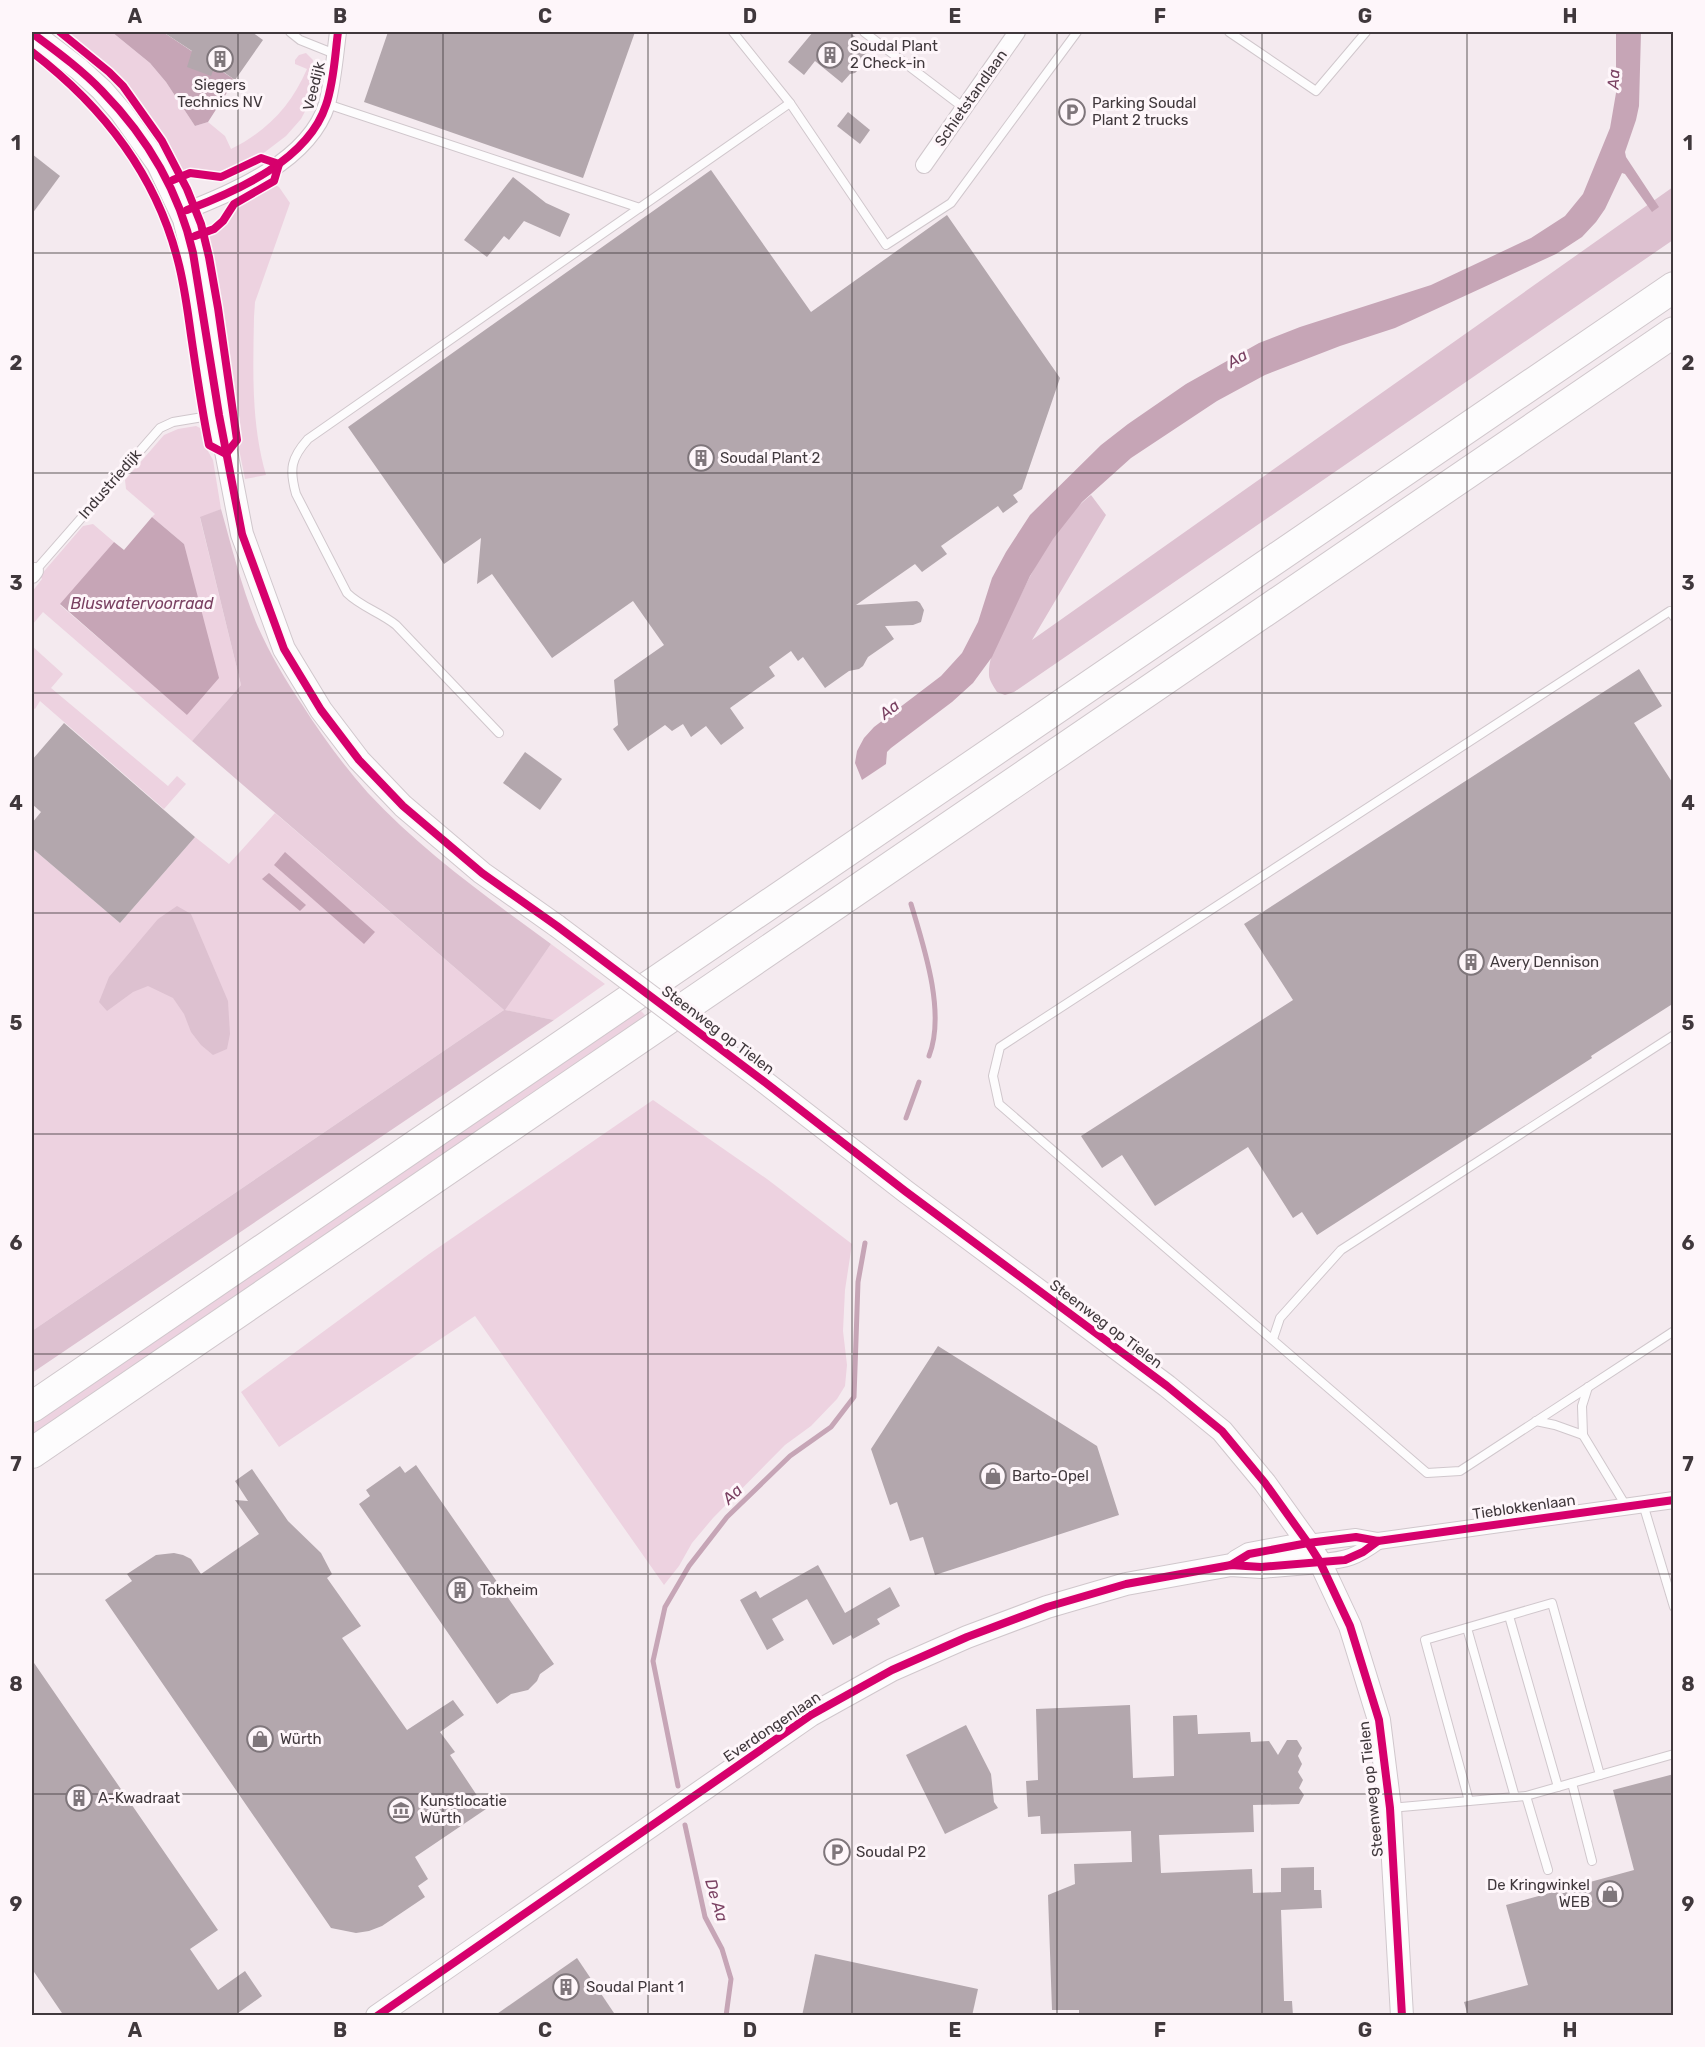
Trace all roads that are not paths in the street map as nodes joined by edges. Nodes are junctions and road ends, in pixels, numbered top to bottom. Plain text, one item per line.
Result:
1 (290, 32) edge
2 (338, 32) edge
3 (733, 32) edge
4 (864, 32) edge
5 (1017, 32) edge
6 (1077, 32) edge
7 (1229, 32) edge
8 (1366, 32) edge
9 (32, 33) edge
10 (335, 54) junction
11 (790, 103) junction
12 (327, 104) junction
13 (964, 108) junction
14 (924, 165) dead end
15 (640, 208) junction
16 (181, 213) junction
17 (1674, 287) edge
18 (1674, 332) edge
19 (203, 417) dead end
20 (33, 573) edge
21 (1674, 616) edge
22 (499, 733) dead end
23 (1674, 1035) edge
24 (1674, 1331) edge
25 (1272, 1339) junction
26 (1588, 1387) junction
27 (32, 1407) edge
28 (1536, 1421) junction
29 (1583, 1435) junction
30 (32, 1453) edge
31 (1674, 1500) edge
32 (1635, 1505) junction
33 (1378, 1541) junction
34 (1308, 1543) junction
35 (1320, 1562) junction
36 (1231, 1565) junction
37 (1674, 1607) edge
38 (1509, 1616) junction
39 (1467, 1628) junction
40 (1674, 1754) edge
41 (1600, 1775) junction
42 (1572, 1783) junction
43 (1558, 1787) junction
44 (1526, 1796) junction
45 (1515, 1797) junction
46 (1469, 1801) junction
47 (1390, 1808) junction
48 (1592, 1861) dead end
49 (1548, 1870) dead end
50 (377, 2016) edge
51 (1402, 2016) edge

1 - 10 lane
2 - 10 street, Veedijk
3 - 11 lane
4 - 13 lane
5 - 13 street, Schietstandlaan
6 - 11 lane
7 - 8 lane
9 - 16 street, Steenweg op Tielen
10 - 12 street, Veedijk
11 - 15 lane
12 - 15 lane
12 - 16 street, Veedijk
13 - 14 street, Schietstandlaan
15 - 22 lane
16 - 34 street, Steenweg op Tielen, bridge
17 - 27 highway
18 - 30 highway
19 - 20 lane, Industriedijk
21 - 25 lane
23 - 25 lane
24 - 26 lane
25 - 28 lane
26 - 28 lane
26 - 29 lane
28 - 29 lane
29 - 32 lane
31 - 32 street, Tieblokkenlaan
32 - 33 street, Tieblokkenlaan
32 - 37 lane
33 - 34 street, Tieblokkenlaan
33 - 35 street, Tieblokkenlaan
34 - 35 street, Steenweg op Tielen
34 - 36 street, Everdongenlaan
35 - 36 street, Everdongenlaan
35 - 47 street, Steenweg op Tielen
36 - 50 street, Everdongenlaan
38 - 39 lane
38 - 41 lane
38 - 43 lane
39 - 45 lane
39 - 46 lane
40 - 41 lane
41 - 42 lane
42 - 43 lane
42 - 48 lane
43 - 44 lane
44 - 45 lane
44 - 49 lane
45 - 46 lane
46 - 47 lane
47 - 51 street, Steenweg op Tielen

